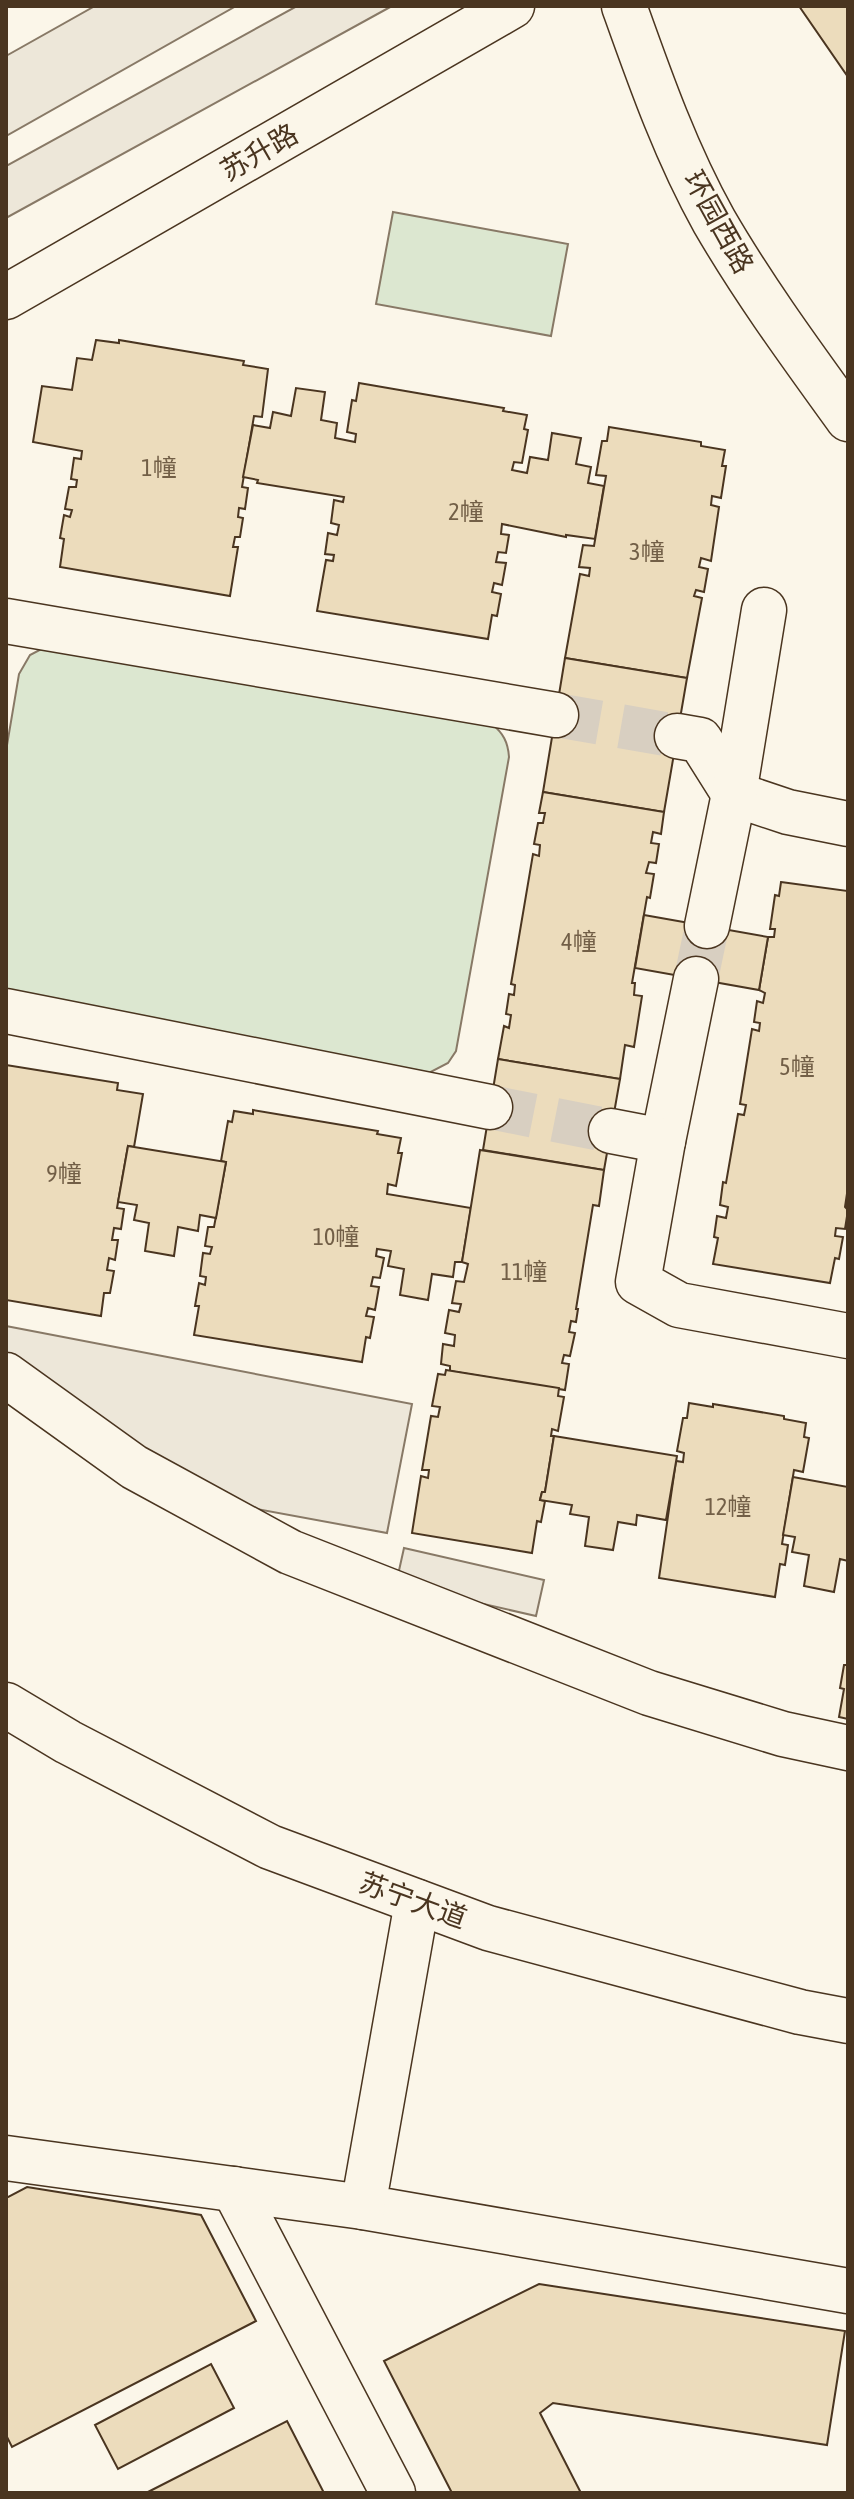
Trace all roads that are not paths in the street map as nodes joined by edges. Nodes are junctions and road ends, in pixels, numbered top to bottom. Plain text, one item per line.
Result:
1 (512, 6) edge
2 (624, 6) edge
3 (6, 297) edge
4 (848, 419) edge
5 (764, 610) dead end
6 (6, 622) edge
7 (556, 715) tunnel mouth
8 (677, 736) tunnel mouth
9 (734, 794) junction
10 (848, 824) edge
11 (707, 926) tunnel mouth
12 (696, 979) tunnel mouth
13 (6, 1011) edge
14 (490, 1107) tunnel mouth
15 (611, 1131) tunnel mouth
16 (663, 1141) junction
17 (848, 1336) edge
18 (6, 1375) edge
19 (6, 1705) edge
20 (848, 1748) edge
21 (417, 1902) junction
22 (848, 2021) edge
23 (6, 2158) edge
24 (234, 2189) junction
25 (363, 2207) junction
26 (848, 2291) edge
27 (393, 2493) edge

1 - 3 street, 苏升路
2 - 4 street, 环园西路
5 - 9 street
6 - 7 street
8 - 9 street
9 - 10 street
9 - 11 street
12 - 16 street
13 - 14 street
15 - 16 street
16 - 17 street
18 - 20 street
19 - 21 street, 苏宁大道
21 - 22 street, 苏宁大道
21 - 25 street
23 - 24 street
24 - 25 street
24 - 27 street
25 - 26 street

